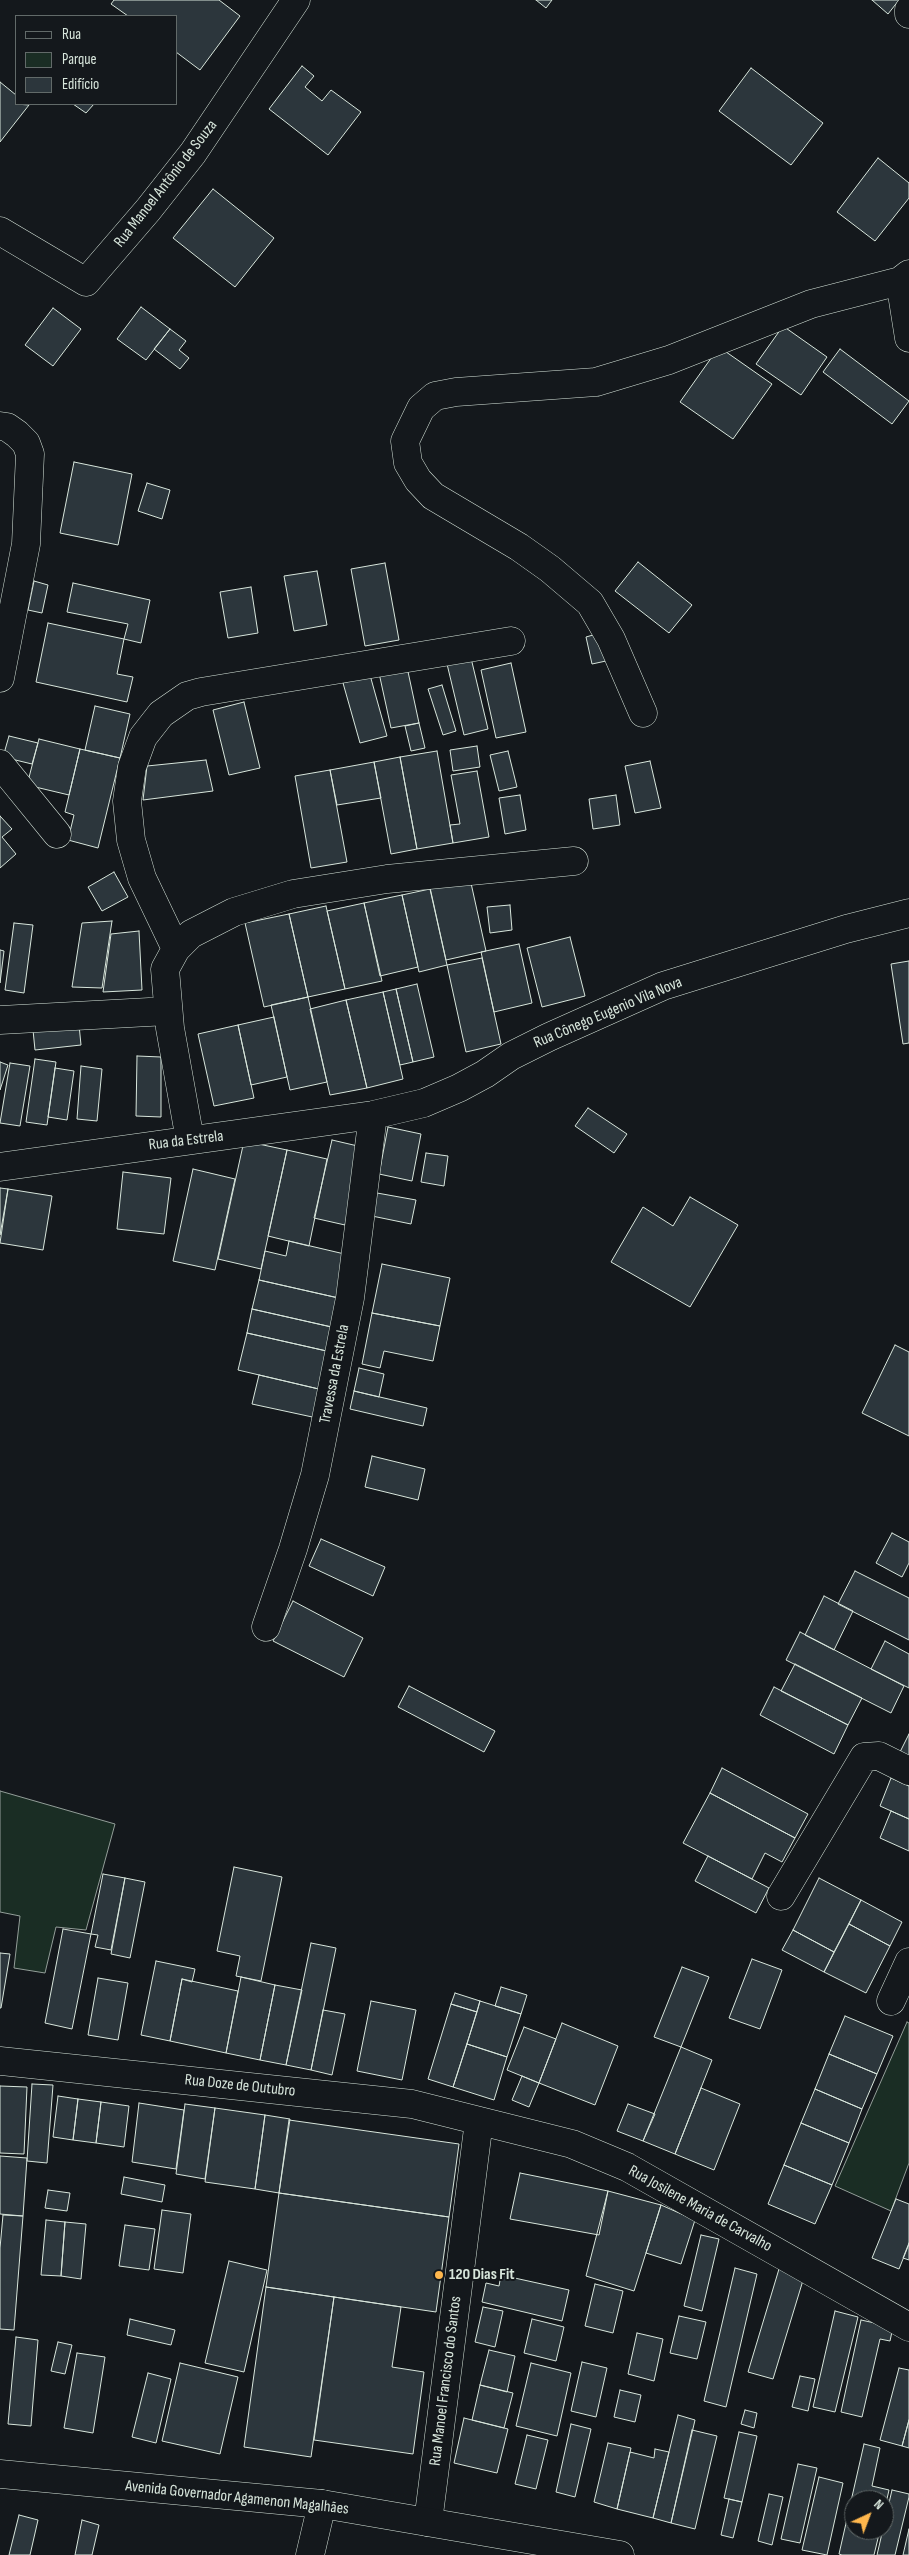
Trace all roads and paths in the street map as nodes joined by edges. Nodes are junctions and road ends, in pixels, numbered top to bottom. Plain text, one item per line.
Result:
1 (296, 0) edge
2 (909, 10) edge
3 (909, 14) edge
4 (0, 231) edge
5 (904, 277) edge
6 (909, 338) edge
7 (0, 426) edge
8 (511, 641) dead end
9 (0, 678) edge
10 (643, 713) dead end
11 (0, 764) edge
12 (57, 834) dead end
13 (574, 861) dead end
14 (909, 913) edge
15 (176, 949) junction
16 (168, 1011) junction
17 (0, 1020) edge
18 (373, 1115) junction
19 (190, 1140) junction
20 (0, 1167) edge
21 (266, 1627) dead end
22 (909, 1771) edge
23 (781, 1896) dead end
24 (909, 1962) edge
25 (891, 2001) dead end
26 (0, 2061) edge
27 (479, 2121) junction
28 (909, 2327) edge
29 (0, 2474) edge
30 (322, 2504) junction
31 (428, 2522) junction
32 (310, 2555) edge
33 (620, 2555) edge

1 - 4 street, Rua Manoel Antônio de Souza
2 - 3 street
5 - 6 street
5 - 10 street
7 - 9 street
8 - 15 street
11 - 12 street
13 - 15 street
14 - 18 street, Rua Cônego Eugenio Vila Nova
15 - 16 street
16 - 17 street
16 - 19 street
18 - 19 street, Rua da Estrela
18 - 21 street, Travessa da Estrela
19 - 20 street, Rua da Estrela
22 - 23 street
24 - 25 street
26 - 27 street, Rua Doze de Outubro
27 - 28 street, Rua Josilene Maria de Carvalho
27 - 31 street, Rua Manoel Francisco do Santos
29 - 30 street, Avenida Governador Agamenon Magalhães
30 - 31 street, Avenida Governador Agamenon Magalhães
30 - 32 street
31 - 33 street, Avenida Governador Agamenon Magalhães

